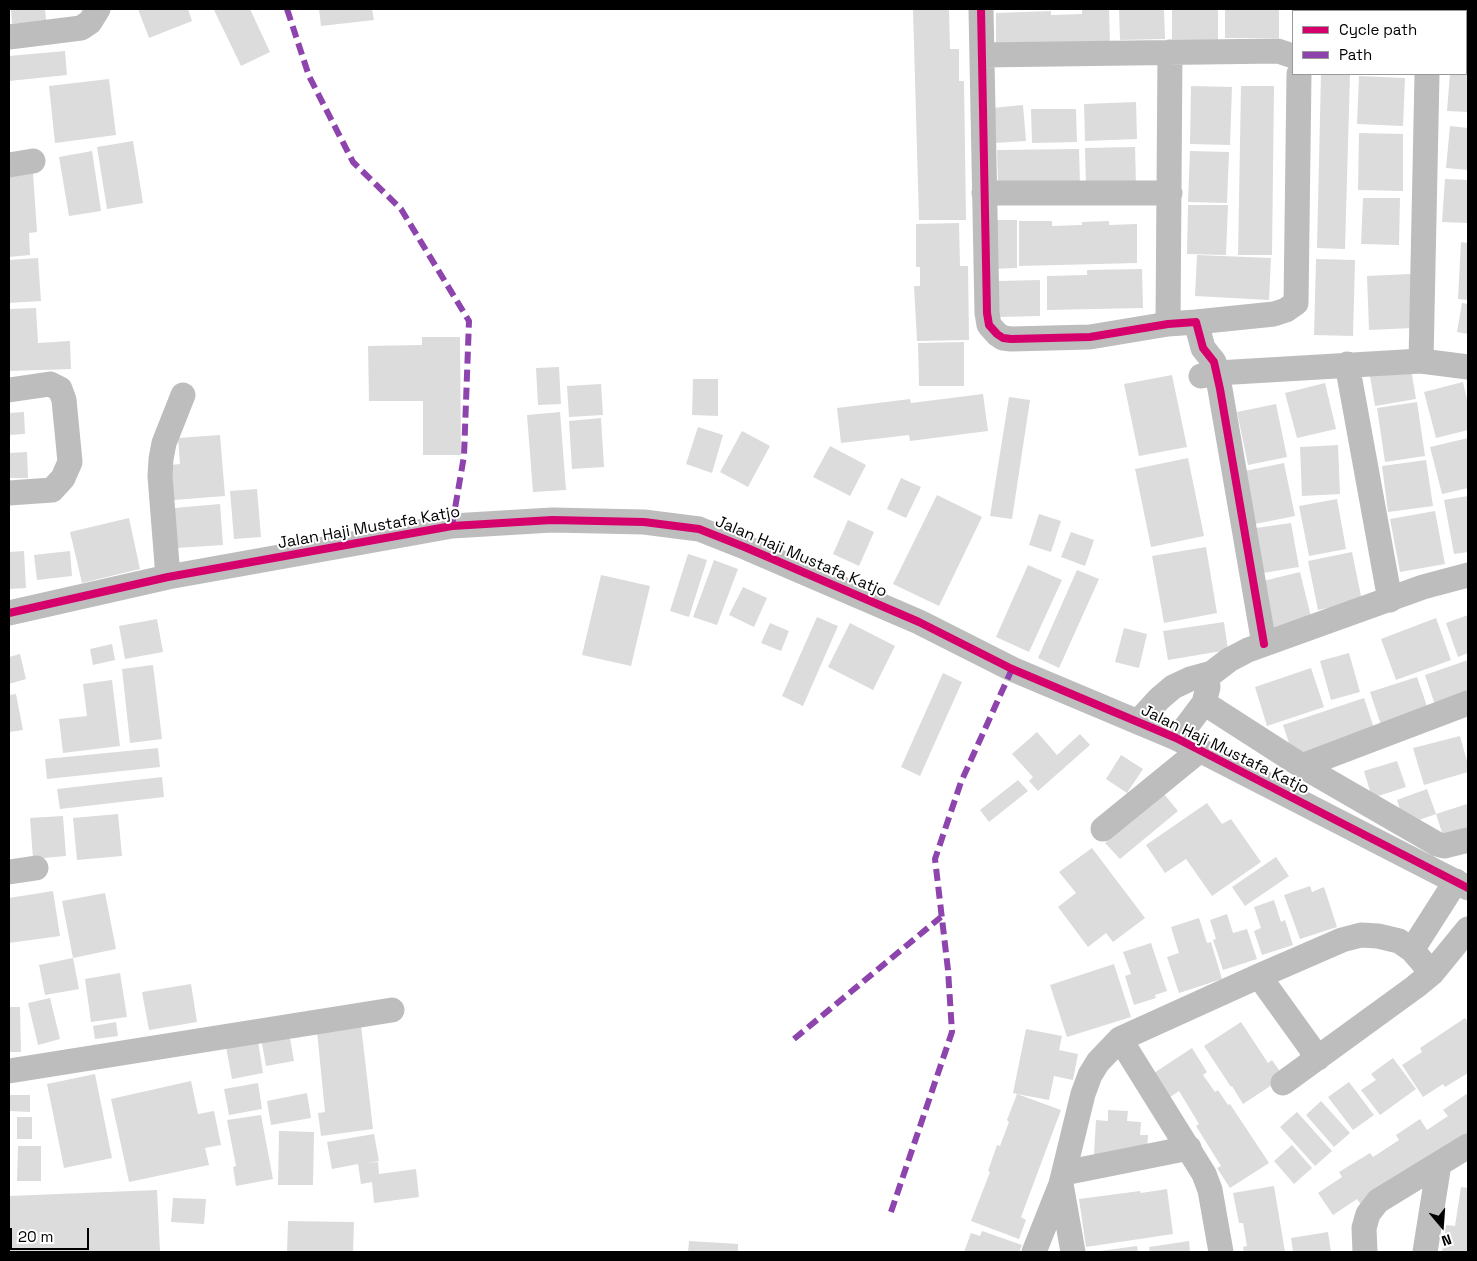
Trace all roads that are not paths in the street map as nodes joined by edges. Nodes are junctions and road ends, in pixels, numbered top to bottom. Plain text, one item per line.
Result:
1 (98, 9) edge
2 (981, 9) edge
3 (9, 37) edge
4 (1170, 52) junction
5 (982, 56) junction
6 (1292, 56) edge
7 (1299, 75) edge
8 (1427, 75) edge
9 (33, 161) dead end
10 (9, 165) edge
11 (1170, 193) junction
12 (984, 194) junction
13 (1196, 322) junction
14 (1168, 324) junction
15 (1421, 360) junction
16 (1347, 364) junction
17 (1468, 367) edge
18 (1209, 374) junction
19 (9, 390) edge
20 (183, 395) dead end
21 (9, 493) edge
22 (1468, 575) edge
23 (168, 577) junction
24 (1390, 600) junction
25 (9, 613) edge
26 (1256, 647) junction
27 (1212, 673) junction
28 (1204, 703) junction
29 (1468, 703) edge
30 (1138, 722) junction
31 (1176, 738) junction
32 (1200, 750) junction
33 (1302, 766) junction
34 (1103, 829) dead end
35 (1468, 840) edge
36 (36, 868) dead end
37 (9, 872) edge
38 (1462, 885) edge
39 (1468, 929) edge
40 (1412, 950) junction
41 (1432, 973) junction
42 (1259, 976) junction
43 (392, 1010) dead end
44 (1120, 1039) junction
45 (1318, 1058) junction
46 (9, 1071) edge
47 (1283, 1083) dead end
48 (1468, 1146) edge
49 (1189, 1148) junction
50 (1439, 1164) junction
51 (1062, 1178) junction
52 (1034, 1252) edge
53 (1073, 1252) edge
54 (1221, 1252) edge
55 (1365, 1252) edge
56 (1425, 1252) edge

1 - 3 street
2 - 5 street
4 - 5 street
4 - 6 street
4 - 11 street
5 - 12 street
7 - 13 street
8 - 15 street
9 - 10 street
11 - 12 street
11 - 14 street
12 - 14 street
13 - 14 street
13 - 18 street
15 - 16 street
15 - 17 street
16 - 18 street
16 - 24 street
18 - 26 street
19 - 21 street
20 - 23 street
22 - 24 street
23 - 25 street, Jalan Haji Mustafa Katjo
23 - 30 street, Jalan Haji Mustafa Katjo
24 - 26 street
26 - 27 street
27 - 28 street
27 - 30 street
28 - 31 street
28 - 33 street
29 - 33 street
30 - 31 street, Jalan Haji Mustafa Katjo
31 - 32 street, Jalan Haji Mustafa Katjo
32 - 34 street
32 - 38 street, Jalan Haji Mustafa Katjo
33 - 35 street
36 - 37 street
38 - 40 street
39 - 41 street
40 - 41 street
40 - 42 street
41 - 45 street
42 - 44 street
42 - 45 street
43 - 46 street
44 - 49 street
44 - 51 street
45 - 47 street
48 - 50 street
49 - 51 street
49 - 54 street
50 - 55 street
50 - 56 street
51 - 52 street
51 - 53 street

